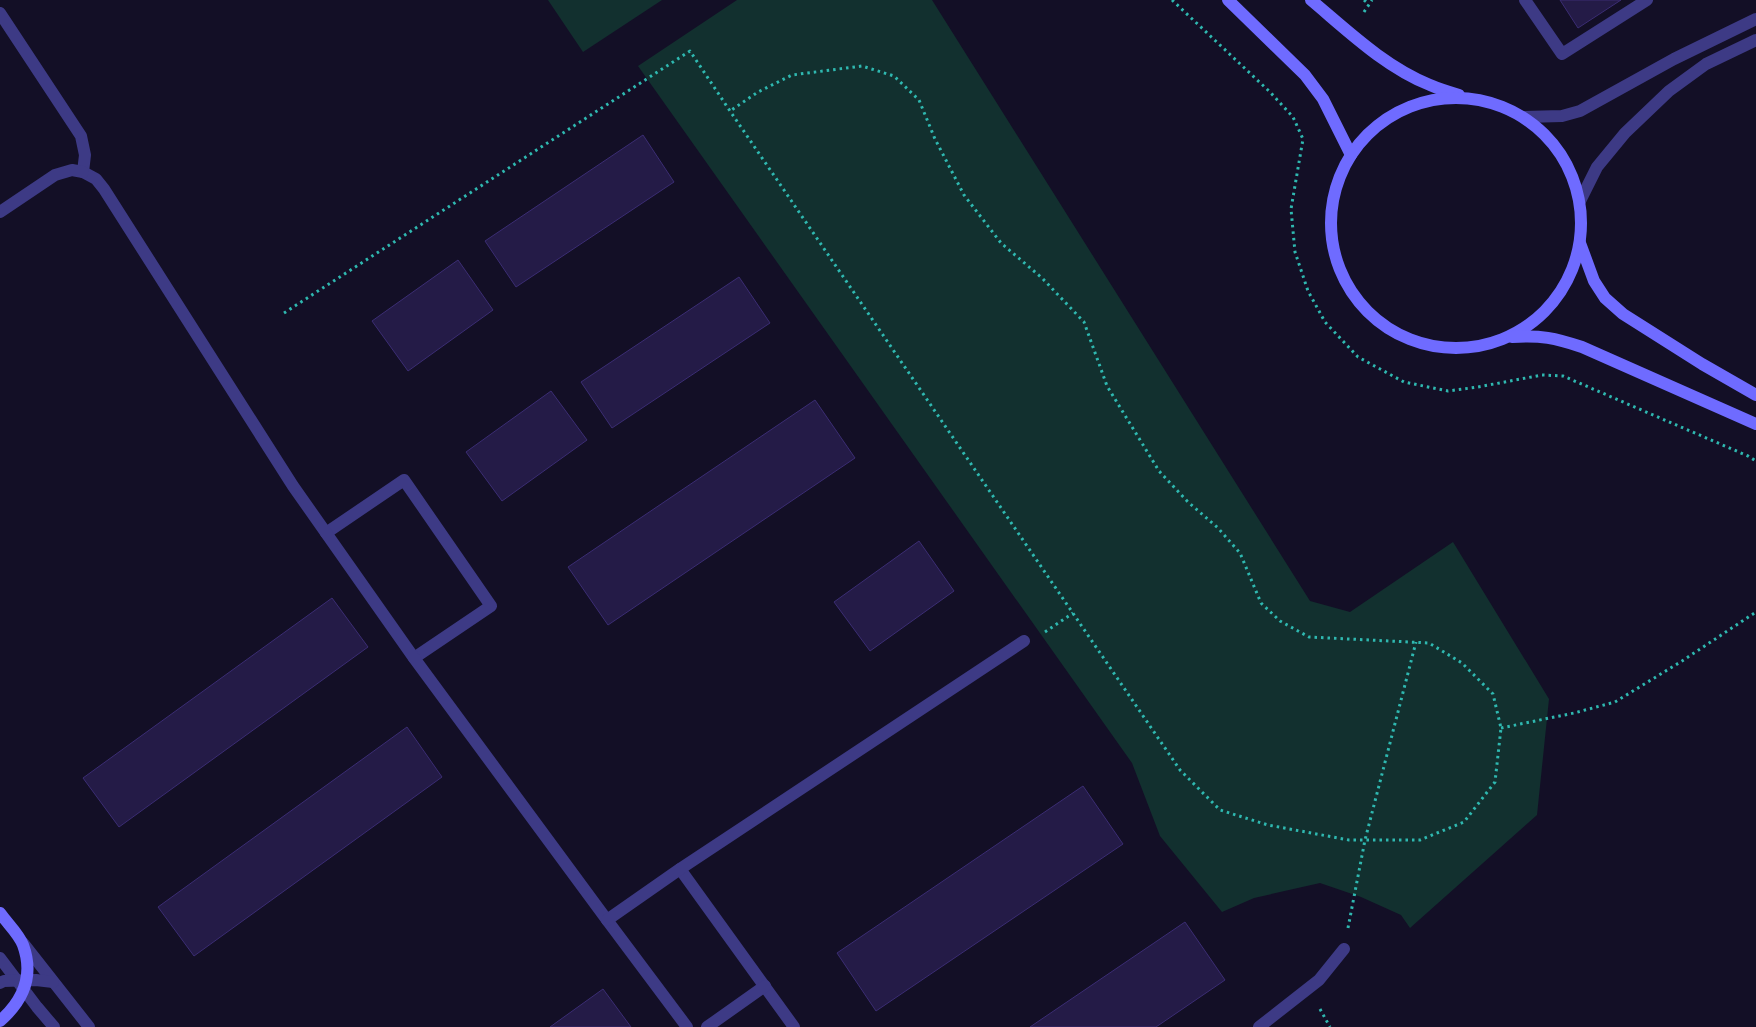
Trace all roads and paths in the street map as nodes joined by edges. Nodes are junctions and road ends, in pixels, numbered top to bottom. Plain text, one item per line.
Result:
1 (1172, 0) edge
2 (1228, 0) edge
3 (1311, 0) edge
4 (1364, 0) edge
5 (1372, 0) edge
6 (1526, 0) edge
7 (1647, 0) edge
8 (1369, 4) junction
9 (1364, 12) dead end
10 (0, 13) edge
11 (1756, 19) edge
12 (1756, 40) edge
13 (1468, 98) junction
14 (730, 111) junction
15 (1524, 118) junction
16 (1351, 154) junction
17 (83, 172) junction
18 (1580, 202) junction
19 (0, 212) edge
20 (1580, 243) junction
21 (284, 313) dead end
22 (1510, 337) junction
23 (1756, 395) edge
24 (1756, 424) edge
25 (1756, 461) edge
26 (326, 533) junction
27 (1756, 612) edge
28 (1073, 613) junction
29 (1024, 641) joint
30 (1416, 642) junction
31 (414, 658) junction
32 (1501, 728) junction
33 (1365, 840) junction
34 (680, 869) junction
35 (0, 913) edge
36 (607, 920) junction
37 (23, 943) junction
38 (1344, 949) joint
39 (0, 958) edge
40 (53, 982) junction
41 (0, 983) edge
42 (22, 984) junction
43 (765, 986) junction
44 (0, 1020) edge
45 (54, 1027) edge
46 (89, 1027) edge
47 (688, 1027) edge
48 (707, 1027) edge
49 (794, 1027) edge
50 (1259, 1027) edge

1 - 25 path
2 - 16 street
3 - 13 street
4 - 8 path
5 - 8 path
6 - 7 street
8 - 9 path
10 - 17 street
11 - 15 street
12 - 18 street
13 - 15 street
13 - 16 street
14 - 21 path
14 - 28 path
14 - 30 path
15 - 18 street
16 - 22 street
17 - 19 street
17 - 26 street
18 - 20 street
20 - 22 street
20 - 23 street
22 - 24 street
26 - 31 street
26 - 31 street
27 - 32 path
28 - 29 path
28 - 33 path
29 - 34 street
30 - 32 path
30 - 33 path
31 - 36 street
32 - 33 path
33 - 38 path
34 - 36 street
34 - 43 street
35 - 37 street
36 - 47 street
37 - 40 street
37 - 42 street
38 - 50 street
39 - 42 street
40 - 42 street
40 - 46 street
41 - 42 street
42 - 44 street
42 - 45 street
43 - 48 street
43 - 49 street

